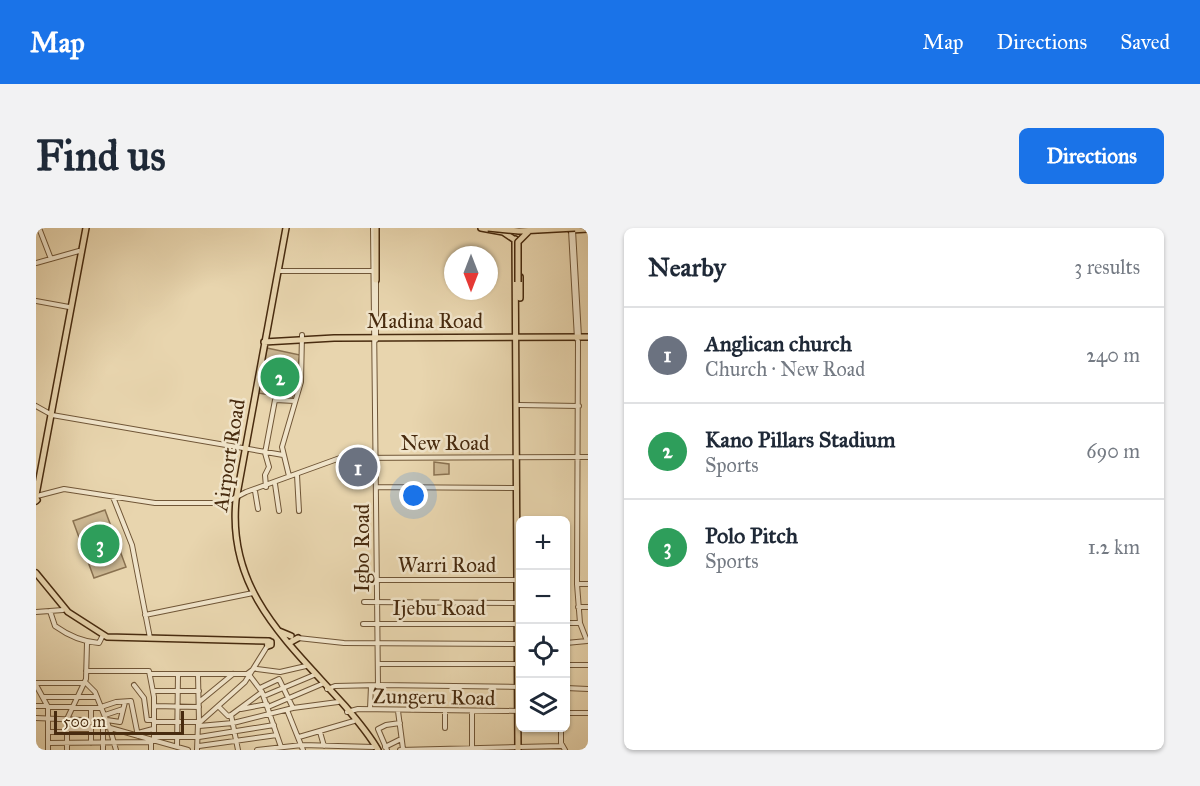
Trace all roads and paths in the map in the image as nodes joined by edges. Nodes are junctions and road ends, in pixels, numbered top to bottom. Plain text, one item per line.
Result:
1 (39, 228) edge
2 (85, 228) edge
3 (284, 228) edge
4 (375, 228) edge
5 (481, 228) edge
6 (488, 228) edge
7 (516, 228) edge
8 (549, 228) edge
9 (502, 229) edge
10 (573, 229) edge
11 (588, 229) edge
12 (530, 231) junction
13 (517, 238) junction
14 (80, 250) junction
15 (51, 259) junction
16 (36, 263) edge
17 (278, 270) junction
18 (373, 272) junction
19 (374, 280) junction
20 (517, 282) junction
21 (518, 290) junction
22 (36, 301) edge
23 (70, 306) junction
24 (518, 336) junction
25 (588, 336) edge
26 (302, 337) junction
27 (578, 337) junction
28 (375, 338) junction
29 (264, 340) junction
30 (295, 402) junction
31 (519, 405) junction
32 (36, 406) edge
33 (579, 406) junction
34 (50, 415) junction
35 (244, 448) junction
36 (265, 453) junction
37 (283, 455) junction
38 (377, 457) junction
39 (519, 457) junction
40 (579, 457) junction
41 (588, 457) edge
42 (317, 466) junction
43 (297, 475) junction
44 (287, 478) junction
45 (275, 484) junction
46 (36, 486) edge
47 (265, 486) junction
48 (377, 487) junction
49 (517, 488) junction
50 (255, 490) junction
51 (36, 498) edge
52 (112, 498) junction
53 (235, 499) junction
54 (258, 509) dead end
55 (299, 511) dead end
56 (279, 512) dead end
57 (517, 516) edge
58 (518, 516) edge
59 (36, 575) edge
60 (378, 580) junction
61 (516, 580) edge
62 (577, 584) junction
63 (588, 584) edge
64 (251, 593) junction
65 (516, 602) edge
66 (364, 603) dead end
67 (377, 603) junction
68 (578, 607) junction
69 (588, 607) edge
70 (63, 610) junction
71 (51, 611) junction
72 (36, 612) edge
73 (145, 615) junction
74 (377, 623) junction
75 (570, 623) edge
76 (580, 623) junction
77 (363, 624) dead end
78 (516, 624) edge
79 (103, 636) junction
80 (281, 636) junction
81 (295, 637) junction
82 (150, 639) junction
83 (587, 642) edge
84 (87, 643) junction
85 (289, 643) junction
86 (516, 643) edge
87 (570, 643) edge
88 (269, 644) junction
89 (378, 644) junction
90 (378, 664) junction
91 (516, 664) edge
92 (570, 665) edge
93 (588, 665) edge
94 (306, 666) junction
95 (256, 668) junction
96 (86, 671) junction
97 (150, 674) junction
98 (234, 674) junction
99 (178, 675) junction
100 (198, 675) junction
101 (314, 675) junction
102 (251, 677) junction
103 (84, 682) junction
104 (376, 684) junction
105 (134, 685) dead end
106 (37, 687) edge
107 (326, 687) junction
108 (516, 687) edge
109 (284, 688) junction
110 (570, 688) edge
111 (588, 689) edge
112 (153, 691) junction
113 (178, 691) junction
114 (199, 691) junction
115 (262, 692) junction
116 (43, 697) junction
117 (76, 697) junction
118 (98, 697) junction
119 (154, 697) junction
120 (144, 698) junction
121 (289, 699) junction
122 (125, 702) junction
123 (338, 702) junction
124 (199, 705) junction
125 (267, 705) junction
126 (36, 706) edge
127 (47, 706) junction
128 (154, 706) junction
129 (178, 707) junction
130 (219, 707) junction
131 (72, 708) junction
132 (91, 708) junction
133 (102, 708) junction
134 (293, 708) junction
135 (370, 709) junction
136 (238, 710) junction
137 (287, 710) junction
138 (123, 711) junction
139 (398, 711) junction
140 (349, 712) junction
141 (445, 712) junction
142 (472, 712) junction
143 (570, 712) edge
144 (588, 712) edge
145 (516, 713) edge
146 (516, 713) edge
147 (105, 715) junction
148 (231, 715) junction
149 (270, 715) junction
150 (134, 716) junction
151 (36, 719) edge
152 (48, 719) junction
153 (67, 719) junction
154 (106, 720) junction
155 (154, 721) junction
156 (354, 721) junction
157 (178, 722) junction
158 (233, 723) junction
159 (400, 723) junction
160 (199, 724) junction
161 (91, 725) junction
162 (274, 725) junction
163 (103, 727) junction
164 (444, 728) dead end
165 (110, 729) junction
166 (153, 729) junction
167 (67, 730) junction
168 (48, 732) junction
169 (320, 732) junction
170 (518, 732) edge
171 (561, 732) edge
172 (235, 733) junction
173 (138, 734) junction
174 (277, 735) junction
175 (177, 737) junction
176 (198, 737) junction
177 (299, 737) junction
178 (401, 739) junction
179 (152, 740) junction
180 (48, 743) junction
181 (67, 743) junction
182 (91, 743) junction
183 (114, 743) junction
184 (237, 743) junction
185 (103, 744) junction
186 (324, 746) junction
187 (177, 747) junction
188 (472, 747) junction
189 (283, 748) edge
190 (302, 748) edge
191 (386, 748) edge
192 (518, 748) edge
193 (541, 748) edge
194 (563, 748) edge
195 (198, 749) edge
196 (372, 749) edge
197 (440, 749) edge
198 (48, 750) edge
199 (67, 750) edge
200 (103, 750) edge
201 (116, 750) edge
202 (151, 750) edge
203 (182, 750) edge
204 (188, 750) edge
205 (238, 750) edge
206 (258, 750) edge
207 (402, 750) edge

1 - 15 street
2 - 14 main road
2 - 23 main road
3 - 17 main road, Airport Road
3 - 29 main road, Airport Road
4 - 18 main road
4 - 19 street, Igbo Road
5 - 13 main road
6 - 9 main road, bridge
7 - 13 main road
7 - 13 main road
8 - 9 main road, bridge
9 - 12 main road, bridge
9 - 20 main road, bridge
10 - 11 main road
10 - 12 main road, bridge
10 - 13 main road
10 - 27 street
12 - 20 main road, bridge
13 - 21 main road
14 - 15 street
14 - 23 main road
15 - 16 street
17 - 18 street
17 - 29 main road, Airport Road
18 - 19 main road
19 - 28 street, Igbo Road
20 - 21 main road
21 - 24 main road
22 - 23 street
23 - 34 main road
24 - 27 main road, Madina Road
24 - 28 main road, Madina Road
24 - 31 main road
24 - 39 main road
25 - 27 main road, Madina Road
26 - 28 main road, Madina Road
26 - 29 main road, Madina Road
26 - 30 street
27 - 33 street
28 - 38 street, Igbo Road
29 - 35 main road, Airport Road
30 - 36 street
30 - 37 street
31 - 33 street
31 - 39 main road
32 - 34 street
33 - 40 street
34 - 35 street
34 - 46 main road
34 - 51 main road
35 - 36 street
35 - 53 main road, Airport Road
36 - 37 street
36 - 47 street
37 - 44 street
38 - 39 street, New Road
38 - 42 street, New Road
38 - 48 street, Igbo Road
39 - 40 street, New Road
39 - 49 main road
39 - 58 main road
40 - 41 street, New Road
40 - 62 street
42 - 43 street, New Road
42 - 44 street, New Road
43 - 44 street, New Road
43 - 55 street
44 - 45 street, New Road
44 - 47 street, New Road
45 - 47 street, New Road
45 - 56 street
47 - 50 street, New Road
47 - 53 street, New Road
48 - 49 street
48 - 60 street, Igbo Road
49 - 57 main road
50 - 53 street, New Road
50 - 54 street
51 - 52 street
52 - 53 street
52 - 73 street
53 - 64 main road, Airport Road
59 - 70 main road
59 - 79 main road
60 - 61 street, Warri Road
60 - 67 street, Igbo Road
62 - 63 street
62 - 68 street
64 - 73 street
64 - 80 main road, Airport Road
65 - 67 street
66 - 67 street
67 - 74 street, Igbo Road
68 - 69 street
68 - 76 street
70 - 71 street
70 - 79 main road
71 - 72 street
71 - 84 street
73 - 82 street
74 - 77 street, Ijebu Road
74 - 78 street, Ijebu Road
74 - 89 street, Igbo Road
75 - 76 street
76 - 83 street
79 - 82 main road
79 - 84 street
79 - 88 main road
80 - 81 main road
80 - 85 main road, Airport Road
80 - 88 main road
80 - 94 main road, Airport Road
81 - 85 main road
81 - 89 street
82 - 88 main road
83 - 87 street
84 - 96 street
85 - 107 main road, Airport Road
86 - 89 street
88 - 95 street
89 - 90 street, Igbo Road
90 - 91 street
90 - 104 street, Igbo Road
92 - 93 street
94 - 95 street
94 - 101 main road, Airport Road
95 - 98 street
95 - 102 street
96 - 97 street
96 - 103 street
97 - 99 street
97 - 112 street
98 - 100 street
98 - 124 street
99 - 100 street
99 - 113 street
100 - 114 street
101 - 107 main road, Airport Road
101 - 109 street
102 - 115 street
102 - 130 street
102 - 160 street
103 - 106 street
103 - 117 street
103 - 118 street
104 - 107 street
104 - 108 street
104 - 135 street, Igbo Road
105 - 120 street
106 - 116 street
107 - 121 street
107 - 123 main road, Airport Road
107 - 140 main road, Airport Road
109 - 115 street
109 - 115 street
109 - 121 street
110 - 111 street
112 - 113 street
112 - 119 street
113 - 114 street
113 - 129 street
114 - 124 street
115 - 125 street
115 - 136 street
116 - 117 street
116 - 127 street
117 - 118 street
117 - 131 street
118 - 133 street
119 - 120 street
119 - 128 street
120 - 155 street
121 - 125 street
121 - 134 street
122 - 133 street
122 - 138 street
122 - 150 street
123 - 134 street
123 - 140 main road, Airport Road
124 - 129 street
124 - 160 street
125 - 136 street
125 - 149 street
126 - 127 street
127 - 131 street
127 - 152 street
128 - 129 street
128 - 155 street
129 - 157 street
130 - 148 street
130 - 160 street
131 - 132 street
131 - 153 street
132 - 133 street
132 - 161 street
133 - 147 street
134 - 137 street
135 - 140 street
135 - 145 street
136 - 148 street
137 - 149 street
137 - 177 street
138 - 147 street
138 - 150 street
138 - 154 street
139 - 140 street, Zungeru Road
139 - 141 street, Zungeru Road
139 - 159 street
140 - 156 main road, Airport Road
140 - 196 main road, Airport Road
141 - 142 street, Zungeru Road
141 - 164 street
142 - 146 street, Zungeru Road
142 - 188 street
143 - 144 street
147 - 154 street
148 - 158 street
149 - 158 street
149 - 162 street
150 - 173 street
151 - 152 street
152 - 153 street
152 - 168 street
153 - 161 street
153 - 167 street
154 - 165 street
155 - 157 street
155 - 166 street
156 - 169 street
156 - 196 main road, Airport Road
157 - 160 street
157 - 175 street
158 - 160 street
158 - 172 street
159 - 178 street
159 - 191 street
160 - 176 street
161 - 163 street
161 - 165 street
161 - 167 street
161 - 182 street
162 - 172 street
162 - 174 street
163 - 165 street
163 - 185 street
165 - 173 street
165 - 179 street
165 - 183 street
166 - 173 street
166 - 179 street
167 - 168 street
167 - 181 street
168 - 180 street
169 - 177 street
169 - 186 street
170 - 192 main road
171 - 194 street
172 - 176 street
172 - 184 street
173 - 179 street
174 - 184 street
174 - 189 street
175 - 176 street
175 - 179 street
175 - 187 street
176 - 195 street
177 - 190 street
178 - 191 street
178 - 207 street
179 - 183 street
179 - 187 street
179 - 202 street
179 - 203 street
180 - 181 street
180 - 198 street
181 - 182 street
181 - 199 street
182 - 185 street
183 - 185 street
183 - 201 street
184 - 195 street
184 - 205 street
185 - 200 street
186 - 190 street
186 - 196 street
187 - 204 street
188 - 192 street
188 - 197 street
189 - 190 street
189 - 206 street
192 - 193 street
193 - 194 street
197 - 207 street

